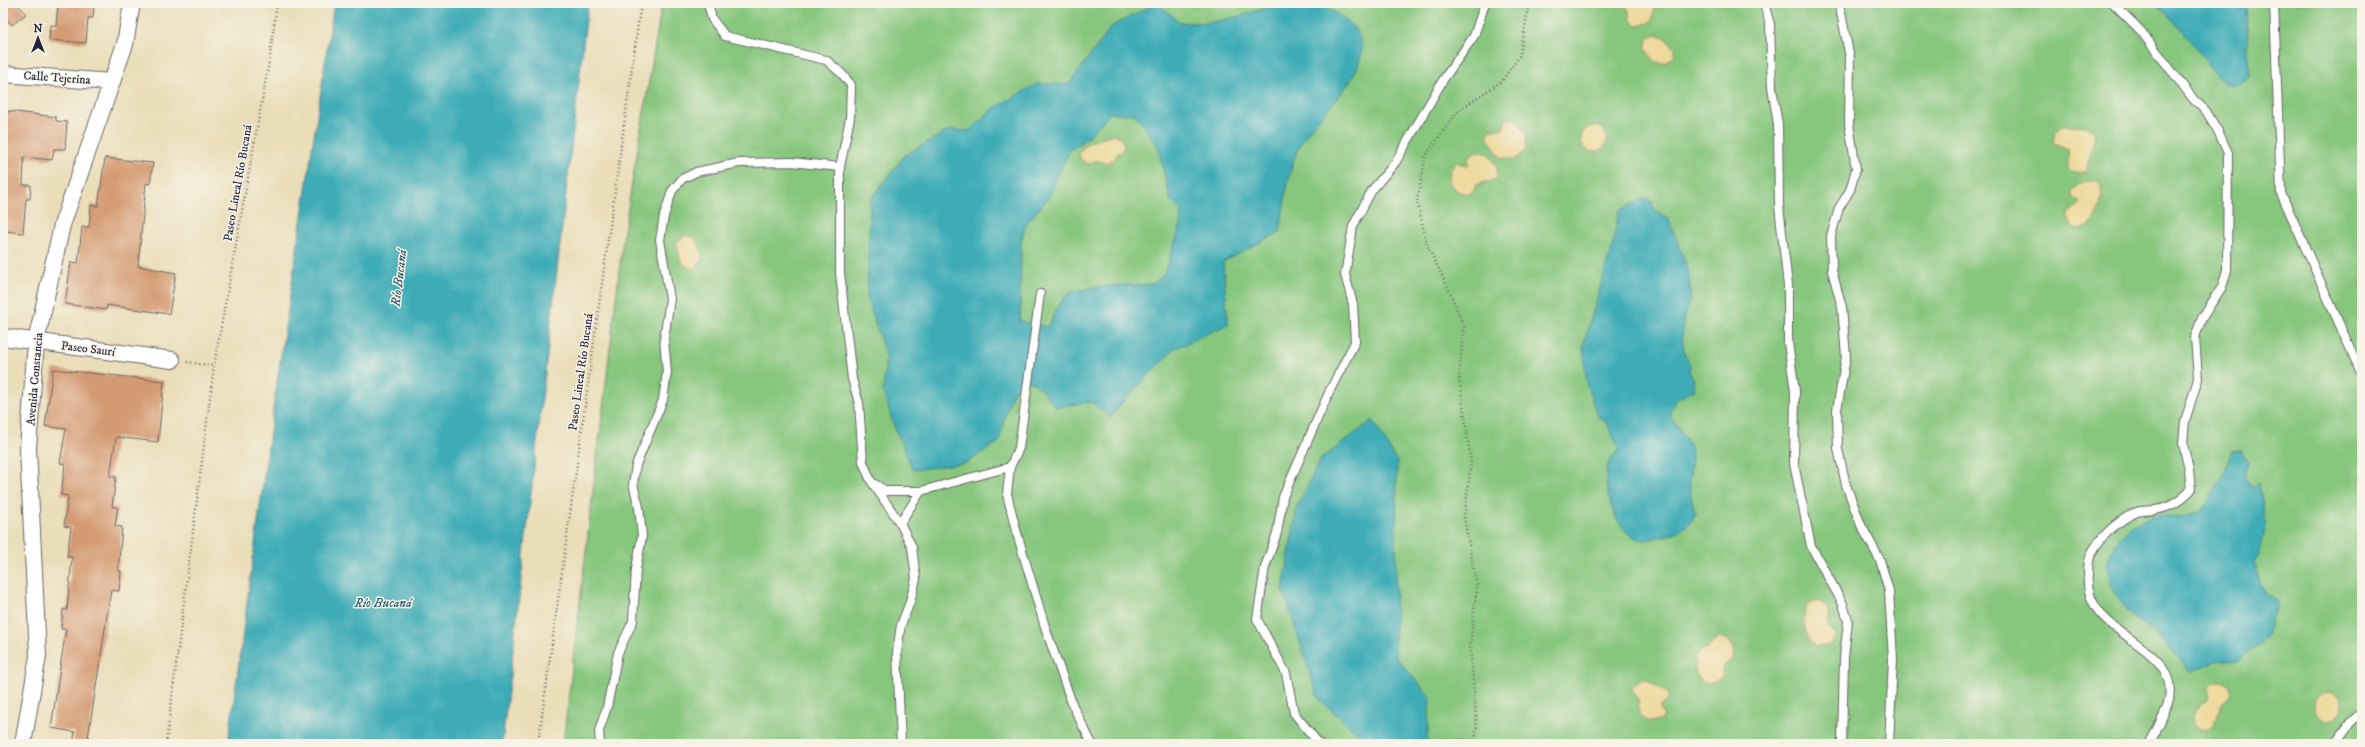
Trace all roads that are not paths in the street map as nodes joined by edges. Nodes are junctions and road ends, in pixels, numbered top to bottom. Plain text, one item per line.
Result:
1 (132, 3) edge
2 (708, 3) edge
3 (1485, 3) edge
4 (1764, 3) edge
5 (1840, 3) edge
6 (2113, 3) edge
7 (2274, 3) edge
8 (3, 74) edge
9 (112, 82) junction
10 (840, 167) junction
11 (1040, 294) dead end
12 (3, 337) edge
13 (36, 342) junction
14 (172, 360) road end
15 (2362, 375) edge
16 (1010, 467) junction
17 (871, 481) junction
18 (921, 491) junction
19 (900, 523) junction
20 (2362, 712) edge
21 (23, 744) edge
22 (600, 744) edge
23 (901, 744) edge
24 (1092, 744) edge
25 (1319, 744) edge
26 (1842, 744) edge
27 (1889, 744) edge
28 (2153, 744) edge
29 (2335, 744) edge

1 - 9 street, Avenida Constancia
2 - 10 lane
3 - 25 lane
4 - 26 lane
5 - 27 lane
6 - 28 lane
7 - 15 lane
8 - 9 street, Calle Tejerina
9 - 13 street, Avenida Constancia
10 - 17 lane
10 - 22 lane
11 - 16 lane
12 - 13 street, Paseo Saurí
13 - 14 street, Paseo Saurí
13 - 21 street, Avenida Constancia
16 - 18 lane
16 - 24 lane
17 - 18 lane
17 - 19 lane
18 - 19 lane
19 - 23 lane
20 - 29 lane

